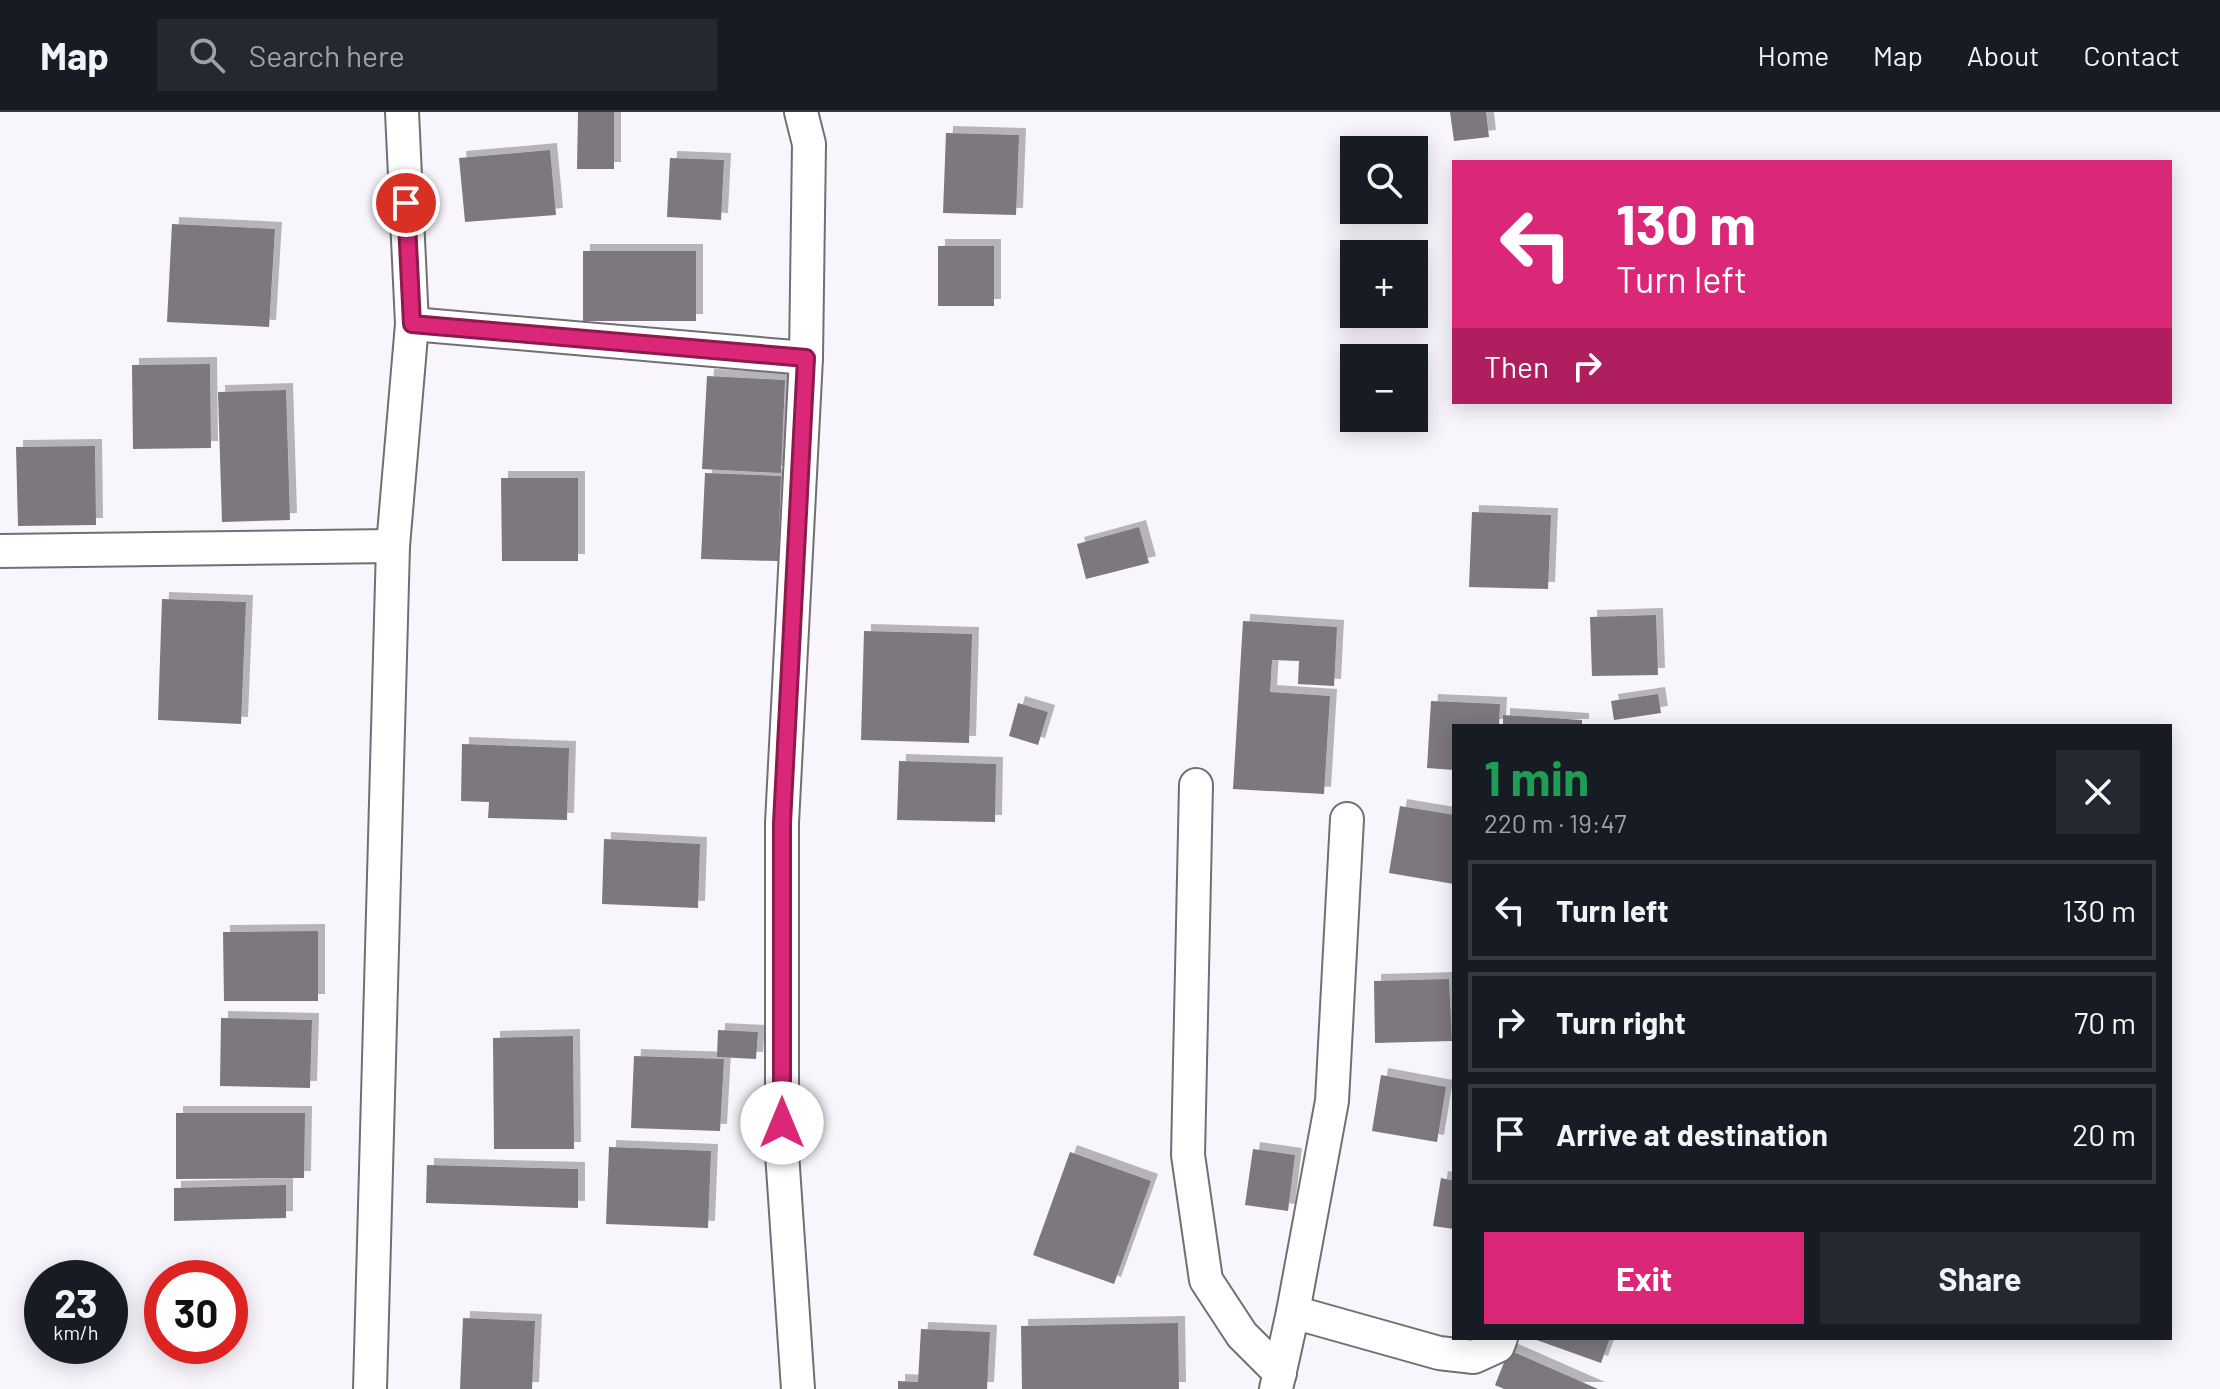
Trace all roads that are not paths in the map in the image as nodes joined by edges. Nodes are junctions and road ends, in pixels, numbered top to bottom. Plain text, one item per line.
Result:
1 (402, 112) edge
2 (801, 112) edge
3 (412, 324) junction
4 (806, 358) junction
5 (393, 546) junction
6 (0, 551) edge
7 (1196, 785) dead end
8 (1347, 819) dead end
9 (1293, 1312) junction
10 (1500, 1340) edge
11 (1278, 1381) edge
12 (370, 1389) edge
13 (798, 1389) edge

1 - 3 street
2 - 4 street
3 - 4 street
3 - 5 street
4 - 13 street
5 - 6 street
5 - 12 street
7 - 11 street
8 - 9 street
9 - 10 street
9 - 11 street

